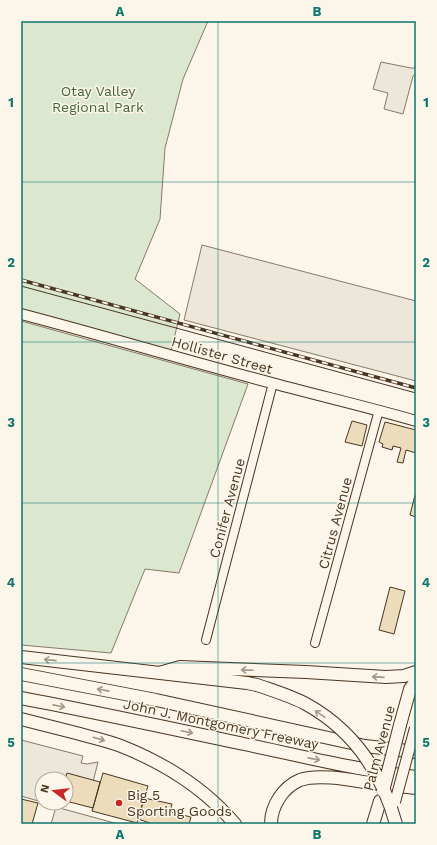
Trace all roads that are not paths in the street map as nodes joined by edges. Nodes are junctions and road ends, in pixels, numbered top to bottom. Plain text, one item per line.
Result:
1 (21, 314) edge
2 (273, 384) junction
3 (379, 410) junction
4 (416, 421) edge
5 (206, 640) dead end
6 (315, 643) dead end
7 (21, 657) edge
8 (416, 672) edge
9 (159, 673) junction
10 (21, 674) edge
11 (416, 681) edge
12 (21, 698) edge
13 (21, 719) edge
14 (415, 725) edge
15 (416, 752) edge
16 (416, 777) edge
17 (416, 788) edge
18 (373, 821) edge
19 (235, 824) edge
20 (271, 824) edge
21 (389, 824) edge
22 (396, 824) edge

1 - 2 main road, Hollister Street
2 - 3 main road, Hollister Street
2 - 5 street, Conifer Avenue
3 - 4 main road, Hollister Street
3 - 6 street, Citrus Avenue
9 -> 7 highway
8 -> 9 highway
22 -> 9 highway, bridge
15 -> 10 highway, John J. Montgomery Freeway
11 - 18 highway, Palm Avenue, bridge
12 -> 16 highway, John J. Montgomery Freeway
13 -> 19 highway
14 - 21 main road, Palm Avenue, bridge
17 - 20 highway

